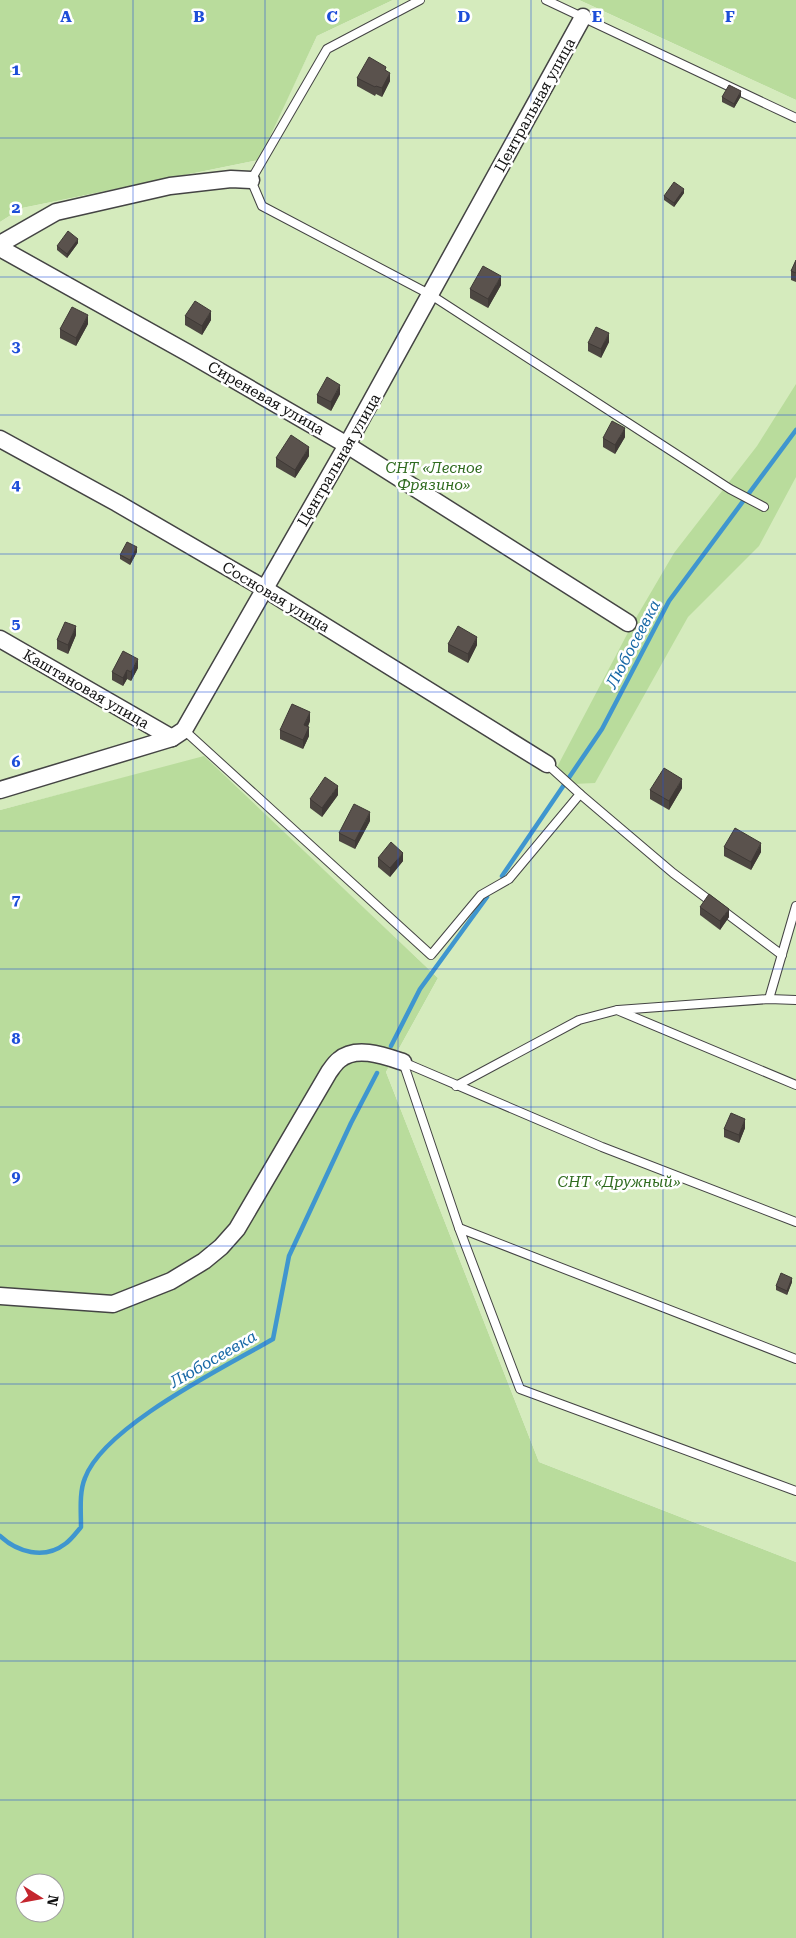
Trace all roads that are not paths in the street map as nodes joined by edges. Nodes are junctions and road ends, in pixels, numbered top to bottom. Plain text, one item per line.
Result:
1 (420, 0) edge
2 (546, 0) edge
3 (584, 17) junction
4 (796, 118) edge
5 (251, 180) junction
6 (0, 244) edge
7 (0, 248) edge
8 (431, 295) junction
9 (0, 439) edge
10 (347, 445) junction
11 (764, 507) dead end
12 (265, 589) junction
13 (628, 623) dead end
14 (0, 639) edge
15 (178, 734) junction
16 (547, 764) joint
17 (0, 790) edge
18 (580, 794) junction
19 (796, 906) edge
20 (782, 955) junction
21 (769, 1000) junction
22 (796, 1000) edge
23 (617, 1010) junction
24 (404, 1062) junction
25 (796, 1085) edge
26 (456, 1086) junction
27 (796, 1222) edge
28 (459, 1228) junction
29 (0, 1296) edge
30 (796, 1359) edge
31 (796, 1491) edge

1 - 5 lane
2 - 3 lane
3 - 4 lane
3 - 8 street, Центральная улица
5 - 6 street
5 - 8 lane
7 - 10 street, Сиреневая улица
8 - 10 street, Центральная улица
8 - 11 lane
9 - 12 street, Сосновая улица
10 - 12 street, Центральная улица
10 - 13 street, Сиреневая улица
12 - 15 street, Центральная улица
12 - 16 street, Сосновая улица
14 - 15 street, Каштановая улица
15 - 17 street
15 - 18 lane
16 - 18 lane
18 - 20 lane
19 - 20 lane
20 - 21 lane
21 - 22 lane
21 - 23 lane
23 - 25 lane
23 - 26 lane
24 - 26 lane
24 - 28 lane
24 - 29 street
26 - 27 lane
28 - 30 lane
28 - 31 lane

